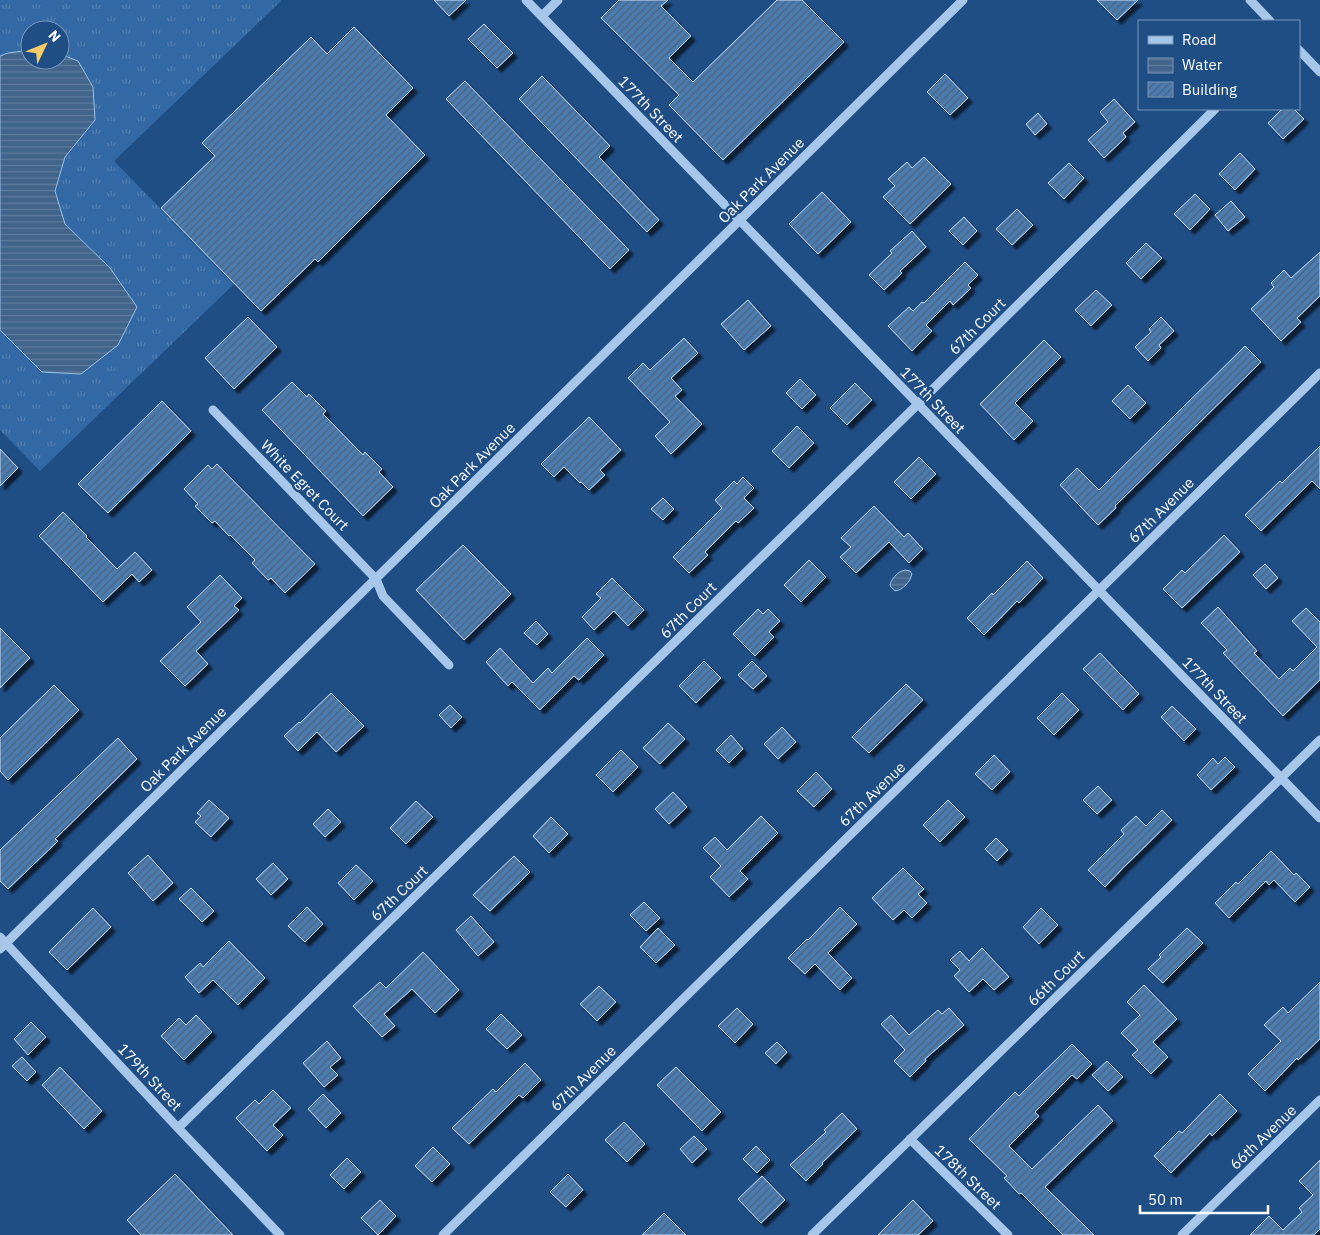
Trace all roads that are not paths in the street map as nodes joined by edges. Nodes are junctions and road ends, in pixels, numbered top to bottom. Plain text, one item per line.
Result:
1 (526, 0) edge
2 (558, 0) edge
3 (964, 0) edge
4 (1250, 0) edge
5 (542, 16) junction
6 (1269, 20) edge
7 (1300, 51) edge
8 (1320, 72) edge
9 (1214, 110) edge
10 (740, 220) junction
11 (1320, 373) edge
12 (918, 404) junction
13 (213, 410) dead end
14 (376, 579) junction
15 (1099, 590) junction
16 (449, 665) dead end
17 (1320, 740) edge
18 (1281, 778) junction
19 (1320, 818) edge
20 (2, 943) edge
21 (1320, 1100) edge
22 (178, 1128) junction
23 (910, 1139) junction
24 (280, 1235) edge
25 (443, 1235) edge
26 (812, 1235) edge
27 (1008, 1235) edge
28 (1182, 1235) edge

1 - 5 street, 177th Street
2 - 5 street
3 - 10 street, Oak Park Avenue
4 - 6 street
5 - 10 street, 177th Street
7 - 8 street
9 - 12 street, 67th Court
10 - 12 street, 177th Street
10 - 14 street, Oak Park Avenue
11 - 15 street, 67th Avenue
12 - 15 street, 177th Street
12 - 22 street, 67th Court
13 - 14 street, White Egret Court
14 - 16 street
14 - 20 street, Oak Park Avenue
15 - 18 street, 177th Street
15 - 25 street, 67th Avenue
17 - 18 street, 66th Court
18 - 19 street, 177th Street
18 - 23 street, 66th Court
20 - 22 street, 179th Street
21 - 28 street, 66th Avenue
22 - 24 street, 179th Street
23 - 26 street, 66th Court
23 - 27 street, 178th Street

